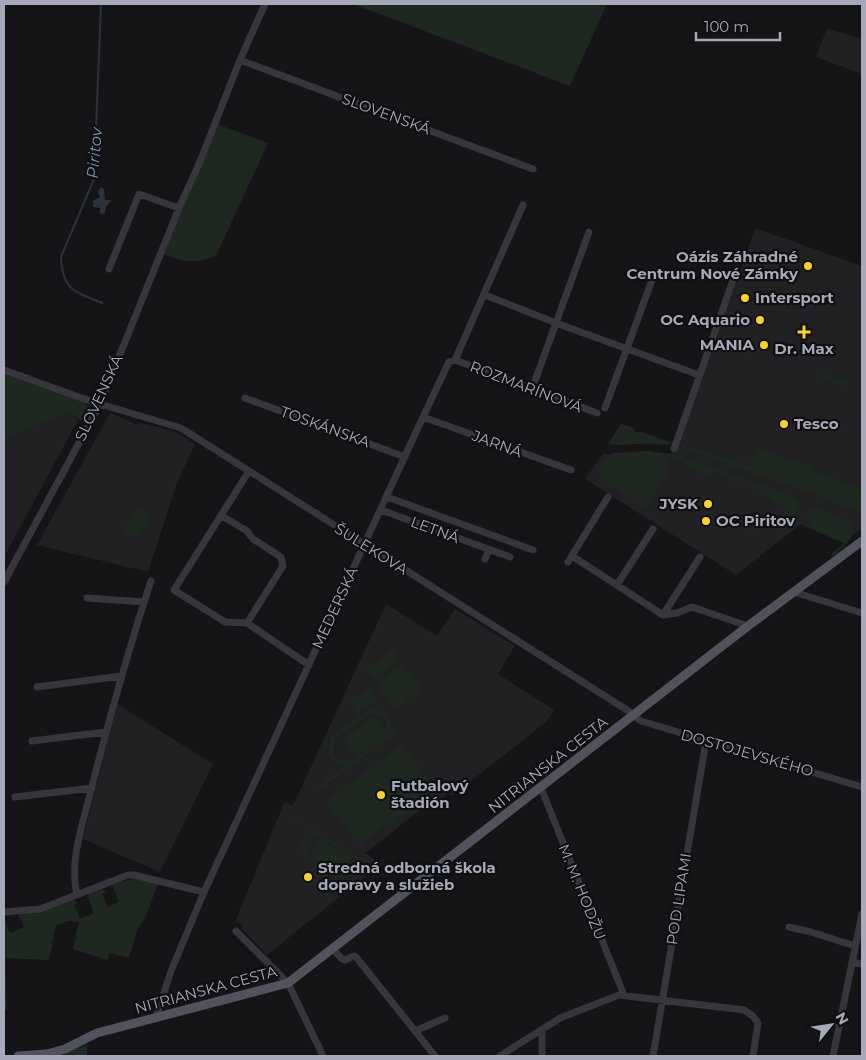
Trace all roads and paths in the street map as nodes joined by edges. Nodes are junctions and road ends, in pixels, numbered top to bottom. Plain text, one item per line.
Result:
1 (264, 4) edge
2 (240, 60) junction
3 (532, 169) dead end
4 (523, 205) dead end
5 (179, 208) junction
6 (589, 232) dead end
7 (109, 270) dead end
8 (655, 272) dead end
9 (733, 280) dead end
10 (485, 295) junction
11 (556, 323) junction
12 (627, 348) junction
13 (456, 360) junction
14 (4, 370) edge
15 (699, 375) junction
16 (532, 389) junction
17 (245, 398) dead end
18 (100, 404) junction
19 (605, 408) dead end
20 (597, 414) dead end
21 (423, 417) junction
22 (674, 449) dead end
23 (405, 457) junction
24 (571, 470) dead end
25 (249, 471) junction
26 (387, 497) junction
27 (608, 497) dead end
28 (381, 510) junction
29 (222, 516) junction
30 (653, 528) dead end
31 (862, 541) edge
32 (364, 545) junction
33 (489, 550) junction
34 (533, 550) dead end
35 (700, 556) dead end
36 (510, 558) dead end
37 (485, 559) dead end
38 (151, 581) dead end
39 (4, 582) edge
40 (617, 586) junction
41 (794, 592) junction
42 (87, 598) dead end
43 (144, 602) junction
44 (670, 602) junction
45 (680, 612) junction
46 (862, 613) edge
47 (662, 614) junction
48 (247, 623) junction
49 (748, 626) junction
50 (309, 665) junction
51 (121, 676) junction
52 (37, 687) dead end
53 (634, 716) junction
54 (106, 732) junction
55 (32, 741) dead end
56 (706, 741) junction
57 (862, 787) edge
58 (92, 788) junction
59 (541, 788) junction
60 (15, 796) dead end
61 (204, 892) junction
62 (77, 895) junction
63 (4, 912) edge
64 (862, 914) edge
65 (789, 927) dead end
66 (236, 931) dead end
67 (856, 946) junction
68 (333, 949) junction
69 (852, 962) junction
70 (862, 964) edge
71 (288, 983) junction
72 (624, 996) junction
73 (662, 1001) junction
74 (156, 1017) junction
75 (445, 1018) dead end
76 (542, 1030) junction
77 (415, 1031) junction
78 (18, 1056) edge
79 (323, 1056) edge
80 (435, 1056) edge
81 (500, 1056) edge
82 (542, 1056) edge
83 (653, 1056) edge
84 (754, 1056) edge
85 (833, 1056) edge

1 - 2 street, SLOVENSKÁ
2 - 3 street, SLOVENSKÁ
2 - 5 street, SLOVENSKÁ
4 - 10 street, MEDERSKÁ
5 - 7 street
5 - 18 street, SLOVENSKÁ
6 - 11 street
8 - 12 street
9 - 15 street
10 - 11 street
10 - 13 street, MEDERSKÁ
11 - 12 street
11 - 16 street
12 - 15 street
12 - 19 street
13 - 16 street, ROZMARÍNOVÁ
13 - 21 street, MEDERSKÁ
14 - 18 street, ŠULEKOVA
15 - 22 street
16 - 20 street, ROZMARÍNOVÁ
17 - 23 street, TOSKÁNSKA
18 - 25 street, ŠULEKOVA
18 - 39 street, SLOVENSKÁ
21 - 23 street, MEDERSKÁ
21 - 24 street, JARNÁ
23 - 26 street, MEDERSKÁ
25 - 29 street
25 - 32 street, ŠULEKOVA
26 - 28 street, MEDERSKÁ
26 - 34 street
27 - 40 street
28 - 32 street, MEDERSKÁ
28 - 33 street, LETNÁ
29 - 48 street
29 - 48 street
30 - 40 street
31 - 41 main road, NITRIANSKA CESTA
32 - 50 street, MEDERSKÁ
32 - 53 street, ŠULEKOVA
33 - 36 street, LETNÁ
33 - 37 street
35 - 44 street
38 - 43 street
40 - 47 street
41 - 46 street
41 - 49 main road, NITRIANSKA CESTA
42 - 43 street
43 - 51 street
44 - 45 street
44 - 47 street
45 - 47 street
45 - 49 street
48 - 50 street
49 - 53 main road, NITRIANSKA CESTA
50 - 61 street, MEDERSKÁ
51 - 52 street
51 - 54 street
53 - 56 street, DOSTOJEVSKÉHO
53 - 59 main road, NITRIANSKA CESTA
54 - 55 street
54 - 58 street
56 - 57 street, DOSTOJEVSKÉHO
56 - 73 street, POD LIPAMI
58 - 60 street
58 - 62 street
59 - 68 main road, NITRIANSKA CESTA
59 - 72 street, M. M. HODŽU
61 - 62 street
61 - 74 street, MEDERSKÁ
62 - 63 street
64 - 67 street
65 - 67 street
66 - 71 street
67 - 69 street
68 - 71 main road, NITRIANSKA CESTA
68 - 77 street
69 - 70 street
69 - 85 street
71 - 74 main road, NITRIANSKA CESTA
71 - 79 street
72 - 73 street
72 - 76 street
73 - 83 street, POD LIPAMI
73 - 84 street
74 - 78 main road, NITRIANSKA CESTA
75 - 77 street
76 - 81 street
76 - 82 street
77 - 80 street

